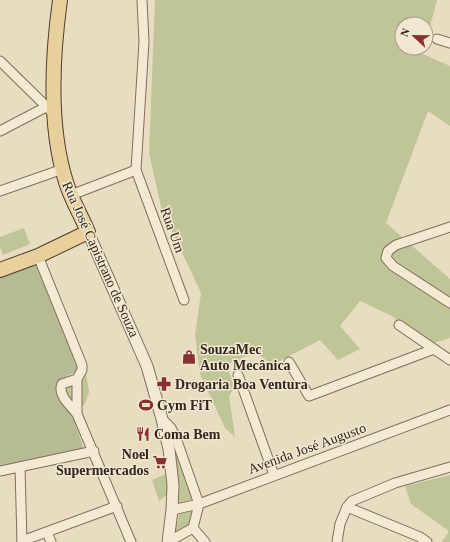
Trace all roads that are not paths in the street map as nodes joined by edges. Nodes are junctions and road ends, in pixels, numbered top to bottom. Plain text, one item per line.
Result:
1 (60, 0) edge
2 (142, 0) edge
3 (437, 39) dead end
4 (450, 43) edge
5 (0, 62) edge
6 (50, 110) junction
7 (0, 131) edge
8 (63, 169) junction
9 (136, 170) junction
10 (0, 191) edge
11 (71, 194) junction
12 (450, 227) edge
13 (88, 232) junction
14 (38, 256) junction
15 (0, 270) edge
16 (184, 300) dead end
17 (450, 303) edge
18 (399, 325) dead end
19 (434, 349) junction
20 (450, 360) edge
21 (289, 362) dead end
22 (238, 375) dead end
23 (77, 378) junction
24 (450, 410) edge
25 (77, 414) junction
26 (172, 438) junction
27 (94, 451) junction
28 (20, 467) junction
29 (450, 467) edge
30 (0, 471) edge
31 (274, 474) junction
32 (199, 504) junction
33 (117, 506) junction
34 (348, 507) junction
35 (172, 510) junction
36 (193, 528) junction
37 (47, 532) junction
38 (22, 542) edge
39 (51, 542) edge
40 (131, 542) edge
41 (169, 542) edge
42 (206, 542) edge
43 (337, 542) edge
44 (427, 542) edge

1 - 6 main road, Rua José Capistrano de Souza
2 - 9 street
3 - 4 street
5 - 6 street
6 - 7 street
6 - 8 main road, Rua José Capistrano de Souza
8 - 10 street
8 - 11 main road, Rua José Capistrano de Souza
9 - 11 street
9 - 16 street, Rua Um
11 - 13 main road, Rua José Capistrano de Souza
12 - 17 street
13 - 14 main road
13 - 26 street, Rua José Capistrano de Souza
14 - 15 main road
14 - 23 street
18 - 19 street
19 - 20 street
19 - 21 street
22 - 31 street
23 - 25 street
23 - 25 street
24 - 31 street, Avenida José Augusto
25 - 27 street
26 - 32 street, Rua José Capistrano de Souza
26 - 35 street, Rua José Capistrano de Souza
27 - 28 street
27 - 33 street
28 - 30 street
28 - 38 street
29 - 34 street
31 - 32 street, Avenida José Augusto
32 - 35 street, Avenida José Augusto
32 - 36 street
33 - 37 street
33 - 40 street
34 - 43 street
34 - 44 street
35 - 41 street, Rua José Capistrano de Souza
36 - 41 street, Rua José Capistrano de Souza
36 - 42 street
37 - 38 street
37 - 39 street

